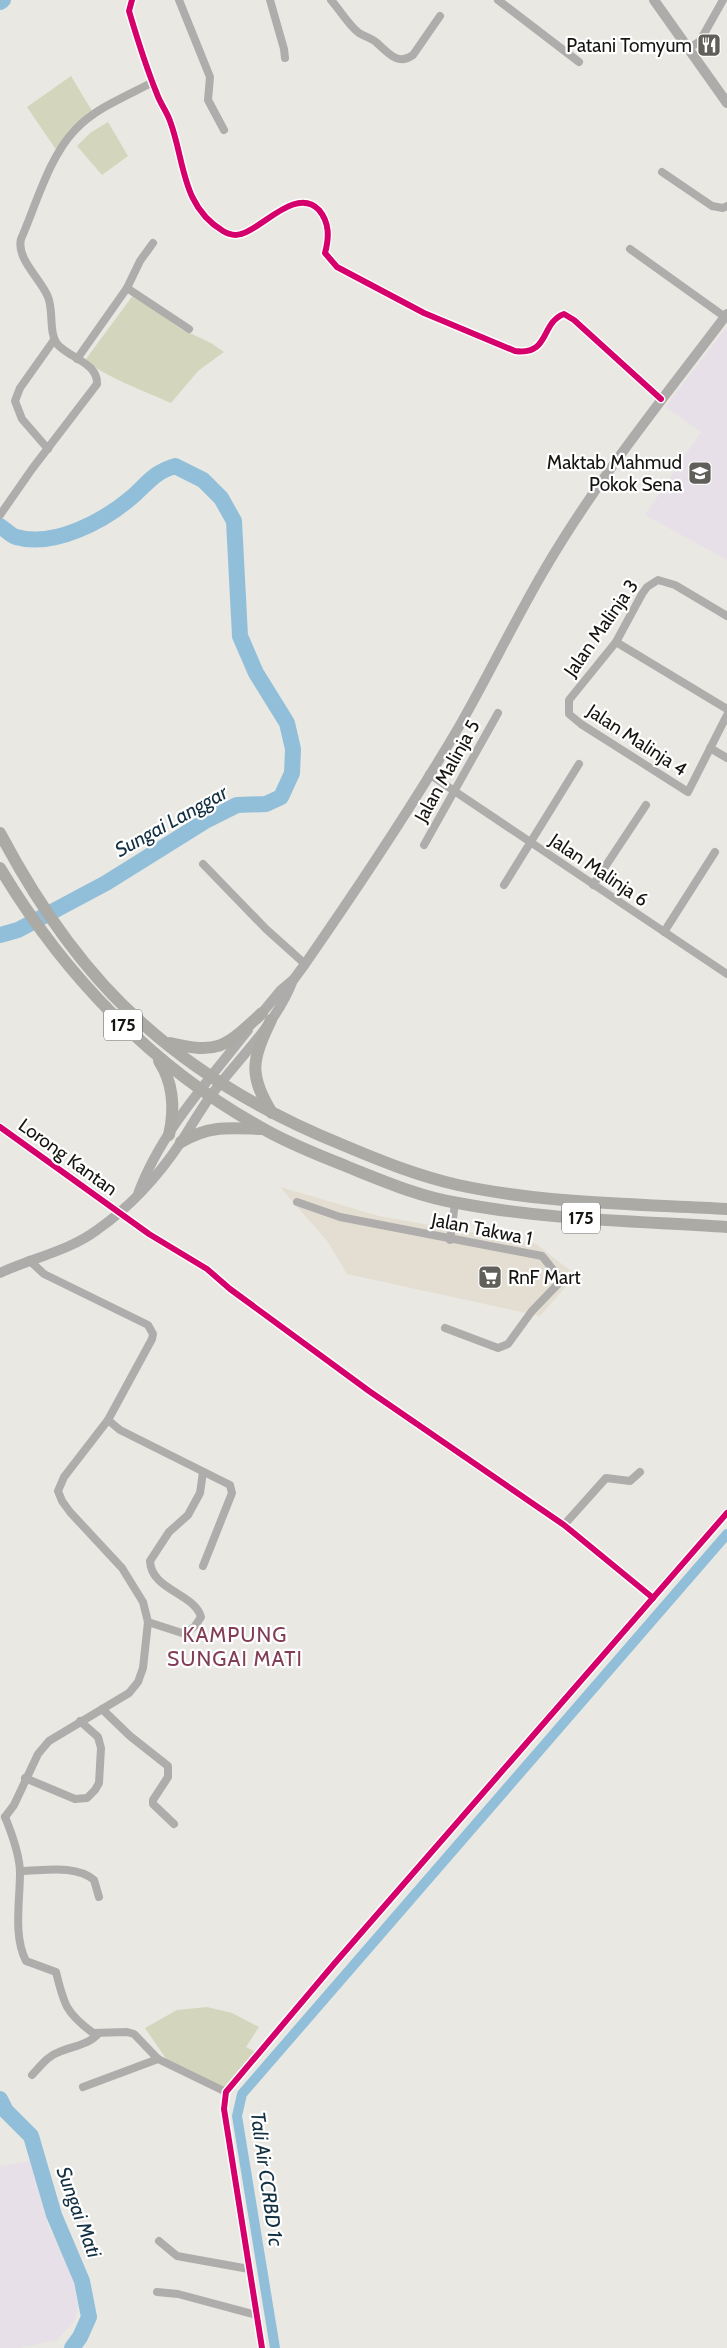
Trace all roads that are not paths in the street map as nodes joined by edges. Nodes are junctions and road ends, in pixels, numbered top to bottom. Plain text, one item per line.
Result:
1 (132, 0) edge
2 (179, 0) edge
3 (270, 0) edge
4 (331, 0) edge
5 (498, 0) edge
6 (654, 0) edge
7 (723, 0) edge
8 (440, 16) dead end
9 (688, 49) junction
10 (284, 58) dead end
11 (579, 62) dead end
12 (153, 82) junction
13 (727, 103) edge
14 (224, 130) dead end
15 (662, 172) dead end
16 (727, 206) edge
17 (154, 243) dead end
18 (630, 249) dead end
19 (127, 288) junction
20 (726, 316) edge
21 (189, 329) dead end
22 (54, 340) junction
23 (77, 359) junction
24 (661, 399) junction
25 (48, 449) junction
26 (0, 515) edge
27 (727, 616) edge
28 (616, 642) junction
29 (727, 709) edge
30 (498, 713) dead end
31 (570, 714) joint
32 (727, 715) edge
33 (710, 748) junction
34 (727, 758) edge
35 (579, 764) dead end
36 (429, 774) junction
37 (454, 791) junction
38 (646, 805) dead end
39 (0, 833) edge
40 (528, 842) junction
41 (424, 845) dead end
42 (715, 852) dead end
43 (203, 864) dead end
44 (0, 868) edge
45 (504, 885) dead end
46 (593, 885) junction
47 (664, 932) junction
48 (305, 964) junction
49 (727, 974) edge
50 (267, 1016) junction
51 (163, 1041) junction
52 (155, 1054) junction
53 (216, 1080) junction
54 (206, 1093) junction
55 (274, 1115) junction
56 (0, 1127) edge
57 (262, 1129) junction
58 (169, 1135) junction
59 (181, 1142) junction
60 (138, 1194) junction
61 (297, 1202) dead end
62 (456, 1203) junction
63 (727, 1210) edge
64 (118, 1212) junction
65 (727, 1227) edge
66 (450, 1240) junction
67 (29, 1260) junction
68 (0, 1273) edge
69 (445, 1328) dead end
70 (108, 1420) junction
71 (203, 1472) junction
72 (640, 1472) dead end
73 (727, 1513) edge
74 (564, 1525) junction
75 (203, 1566) dead end
76 (652, 1598) junction
77 (148, 1622) junction
78 (102, 1709) junction
79 (80, 1721) junction
80 (25, 1778) junction
81 (3, 1818) edge
82 (174, 1824) dead end
83 (20, 1871) junction
84 (99, 1897) dead end
85 (98, 2034) junction
86 (158, 2059) junction
87 (32, 2075) dead end
88 (83, 2087) dead end
89 (226, 2092) junction
90 (159, 2241) dead end
91 (249, 2269) junction
92 (157, 2292) dead end
93 (256, 2314) junction
94 (262, 2348) edge

1 - 12 street
2 - 14 street
3 - 10 street
4 - 8 street
5 - 11 street
6 - 9 main road
7 - 9 street
9 - 13 main road
12 - 22 street
12 - 24 street
15 - 16 street
17 - 19 street
18 - 20 street
19 - 21 street
19 - 23 street
20 - 24 main road
22 - 23 street
22 - 25 street
23 - 25 street
24 - 36 main road
25 - 26 street
27 - 28 street, Jalan Malinja 3
28 - 29 street
28 - 31 street, Jalan Malinja 3
30 - 37 street, Jalan Malinja 5
31 - 33 street, Jalan Malinja 4
32 - 33 street
33 - 34 street
35 - 40 street
36 - 37 street, Jalan Malinja 6
36 - 48 main road
37 - 40 street, Jalan Malinja 6
37 - 41 street, Jalan Malinja 5
38 - 46 street
39 - 51 highway, 175
40 - 45 street
40 - 46 street, Jalan Malinja 6
42 - 47 street
43 - 48 street
44 - 52 highway, 175
46 - 47 street, Jalan Malinja 6
47 - 49 street, Jalan Malinja 6
48 - 50 main road
50 - 51 highway
50 - 53 main road
50 - 55 highway
51 - 53 highway, 175
52 - 54 highway, 175
52 - 58 highway
53 - 54 main road
53 - 55 highway, 175
54 - 57 highway, 175
54 - 58 main road
54 - 59 main road
55 - 63 highway, 175
56 - 64 street, Lorong Kantan
57 - 59 highway
57 - 62 highway, 175
58 - 60 main road
59 - 60 main road
60 - 64 main road
61 - 66 street, Jalan Takwa 1
62 - 65 highway, 175
62 - 66 street
64 - 67 main road
64 - 74 street, Lorong Kantan
66 - 69 street, Jalan Takwa 1
67 - 68 main road
67 - 70 street
70 - 71 street
70 - 77 street
71 - 75 street
71 - 77 street
72 - 74 street
73 - 76 street
74 - 76 street, Lorong Kantan
76 - 89 street
77 - 78 street
78 - 79 street
78 - 82 street
79 - 80 street
79 - 80 street
80 - 81 street
81 - 83 street
83 - 84 street
83 - 85 street
85 - 86 street
85 - 87 street
86 - 88 street
86 - 89 street
89 - 91 street
90 - 91 street
91 - 93 street
92 - 93 street
93 - 94 street

